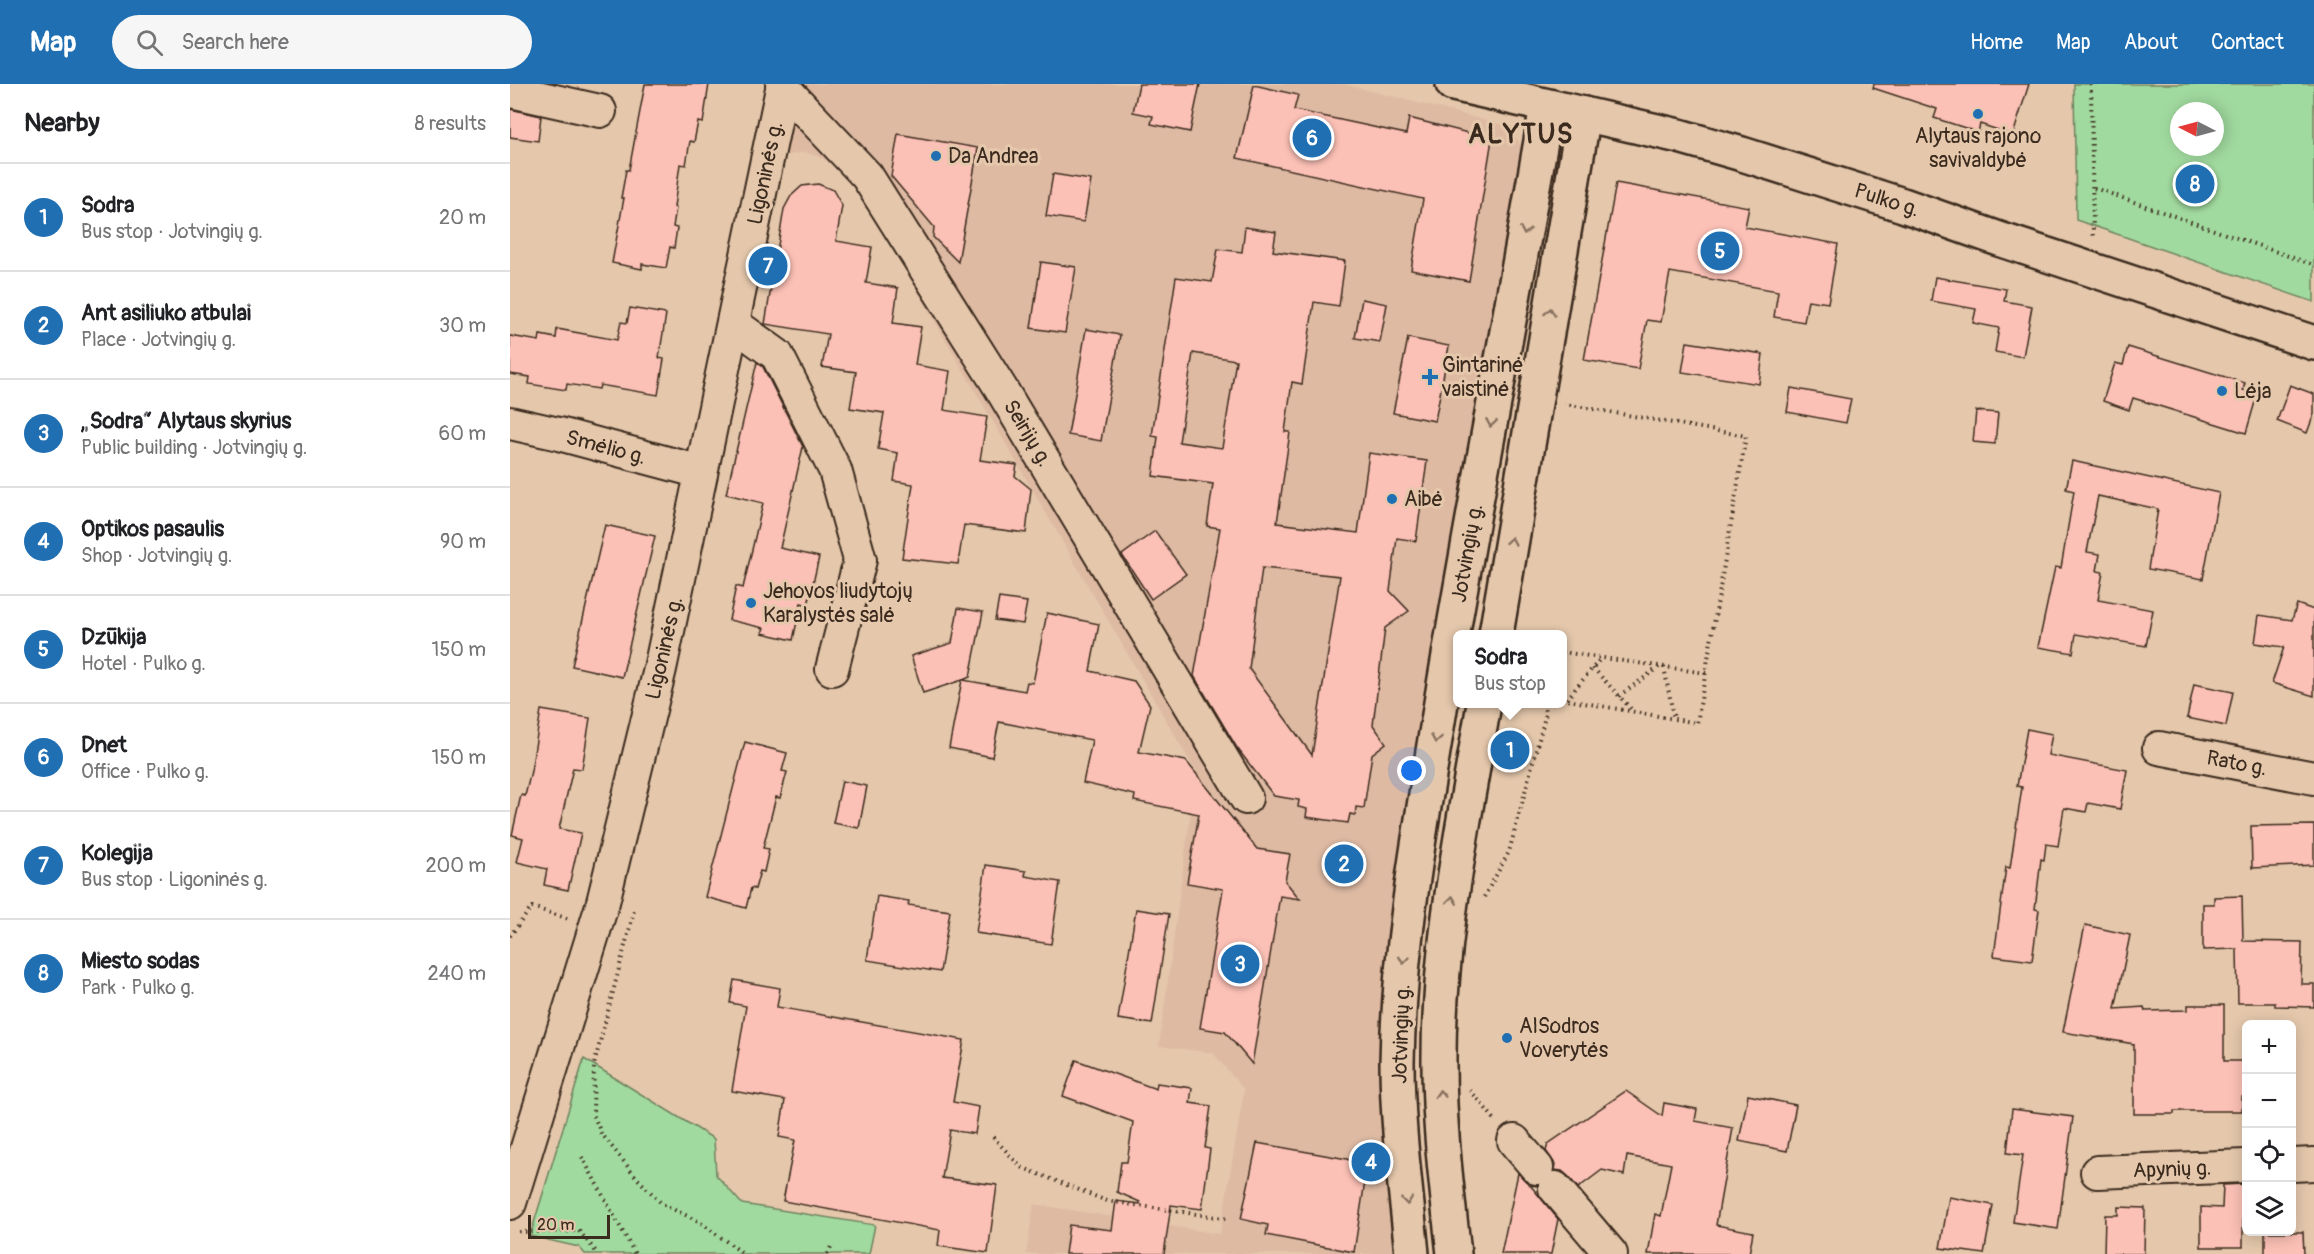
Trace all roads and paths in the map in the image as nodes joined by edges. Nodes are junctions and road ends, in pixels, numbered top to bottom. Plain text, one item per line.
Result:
1 (1453, 84) edge
2 (2091, 84) edge
3 (783, 85) edge
4 (510, 91) edge
5 (1547, 106) junction
6 (600, 111) dead end
7 (1584, 114) junction
8 (2094, 188) junction
9 (2314, 265) edge
10 (2093, 270) junction
11 (734, 324) junction
12 (2314, 343) edge
13 (1560, 403) dead end
14 (510, 423) edge
15 (701, 472) junction
16 (1460, 592) junction
17 (1502, 599) junction
18 (1454, 630) edge
19 (1497, 630) edge
20 (1453, 634) edge
21 (1567, 653) edge
22 (1601, 658) junction
23 (1662, 667) junction
24 (1593, 668) junction
25 (832, 669) dead end
26 (1706, 674) junction
27 (1619, 696) junction
28 (1567, 697) edge
29 (1567, 700) edge
30 (1483, 708) edge
31 (1544, 708) edge
32 (1634, 711) junction
33 (1674, 719) junction
34 (2159, 748) dead end
35 (2314, 778) edge
36 (1246, 798) dead end
37 (1480, 903) dead end
38 (634, 911) dead end
39 (578, 921) dead end
40 (510, 936) edge
41 (1463, 1083) dead end
42 (993, 1137) dead end
43 (1514, 1141) joint
44 (582, 1157) dead end
45 (2314, 1164) edge
46 (2296, 1165) edge
47 (2242, 1166) edge
48 (2097, 1172) dead end
49 (510, 1203) edge
50 (1230, 1219) dead end
51 (537, 1232) dead end
52 (831, 1244) dead end
53 (598, 1254) edge
54 (635, 1254) edge
55 (744, 1254) edge
56 (828, 1254) edge
57 (1412, 1254) edge
58 (1454, 1254) edge
59 (1611, 1254) edge

1 - 5 main road, Pulko g.
2 - 8 path
3 - 11 street, Ligoninės g.
3 - 36 street, Seirijų g.
4 - 6 street
5 - 7 main road, Pulko g.
5 -> 16 main road, Jotvingių g.
7 - 10 main road, Pulko g.
17 -> 7 main road, Jotvingių g.
8 - 9 path
8 - 10 path
10 - 12 main road, Pulko g.
11 - 15 street, Ligoninės g.
11 - 25 street
13 - 26 path
14 - 15 street, Smėlio g.
15 - 49 street, Ligoninės g.
16 - 17 main road
16 -> 18 main road, Jotvingių g.
17 - 19 main road, Jotvingių g.
20 -> 57 main road, Jotvingių g.
21 - 22 path
22 - 23 path
22 - 24 path
23 - 26 path
23 - 27 path
23 - 33 path
24 - 27 path
24 - 28 path
26 - 33 path
27 - 32 path
29 - 32 path
58 -> 30 main road, Jotvingių g.
31 - 37 path
32 - 33 path
34 - 35 street, Rato g.
38 - 55 path
39 - 40 path
41 - 43 path
42 - 50 path
43 - 59 street
44 - 54 path
45 - 46 street
47 - 48 street, Apynių g.
51 - 53 path
52 - 56 path

